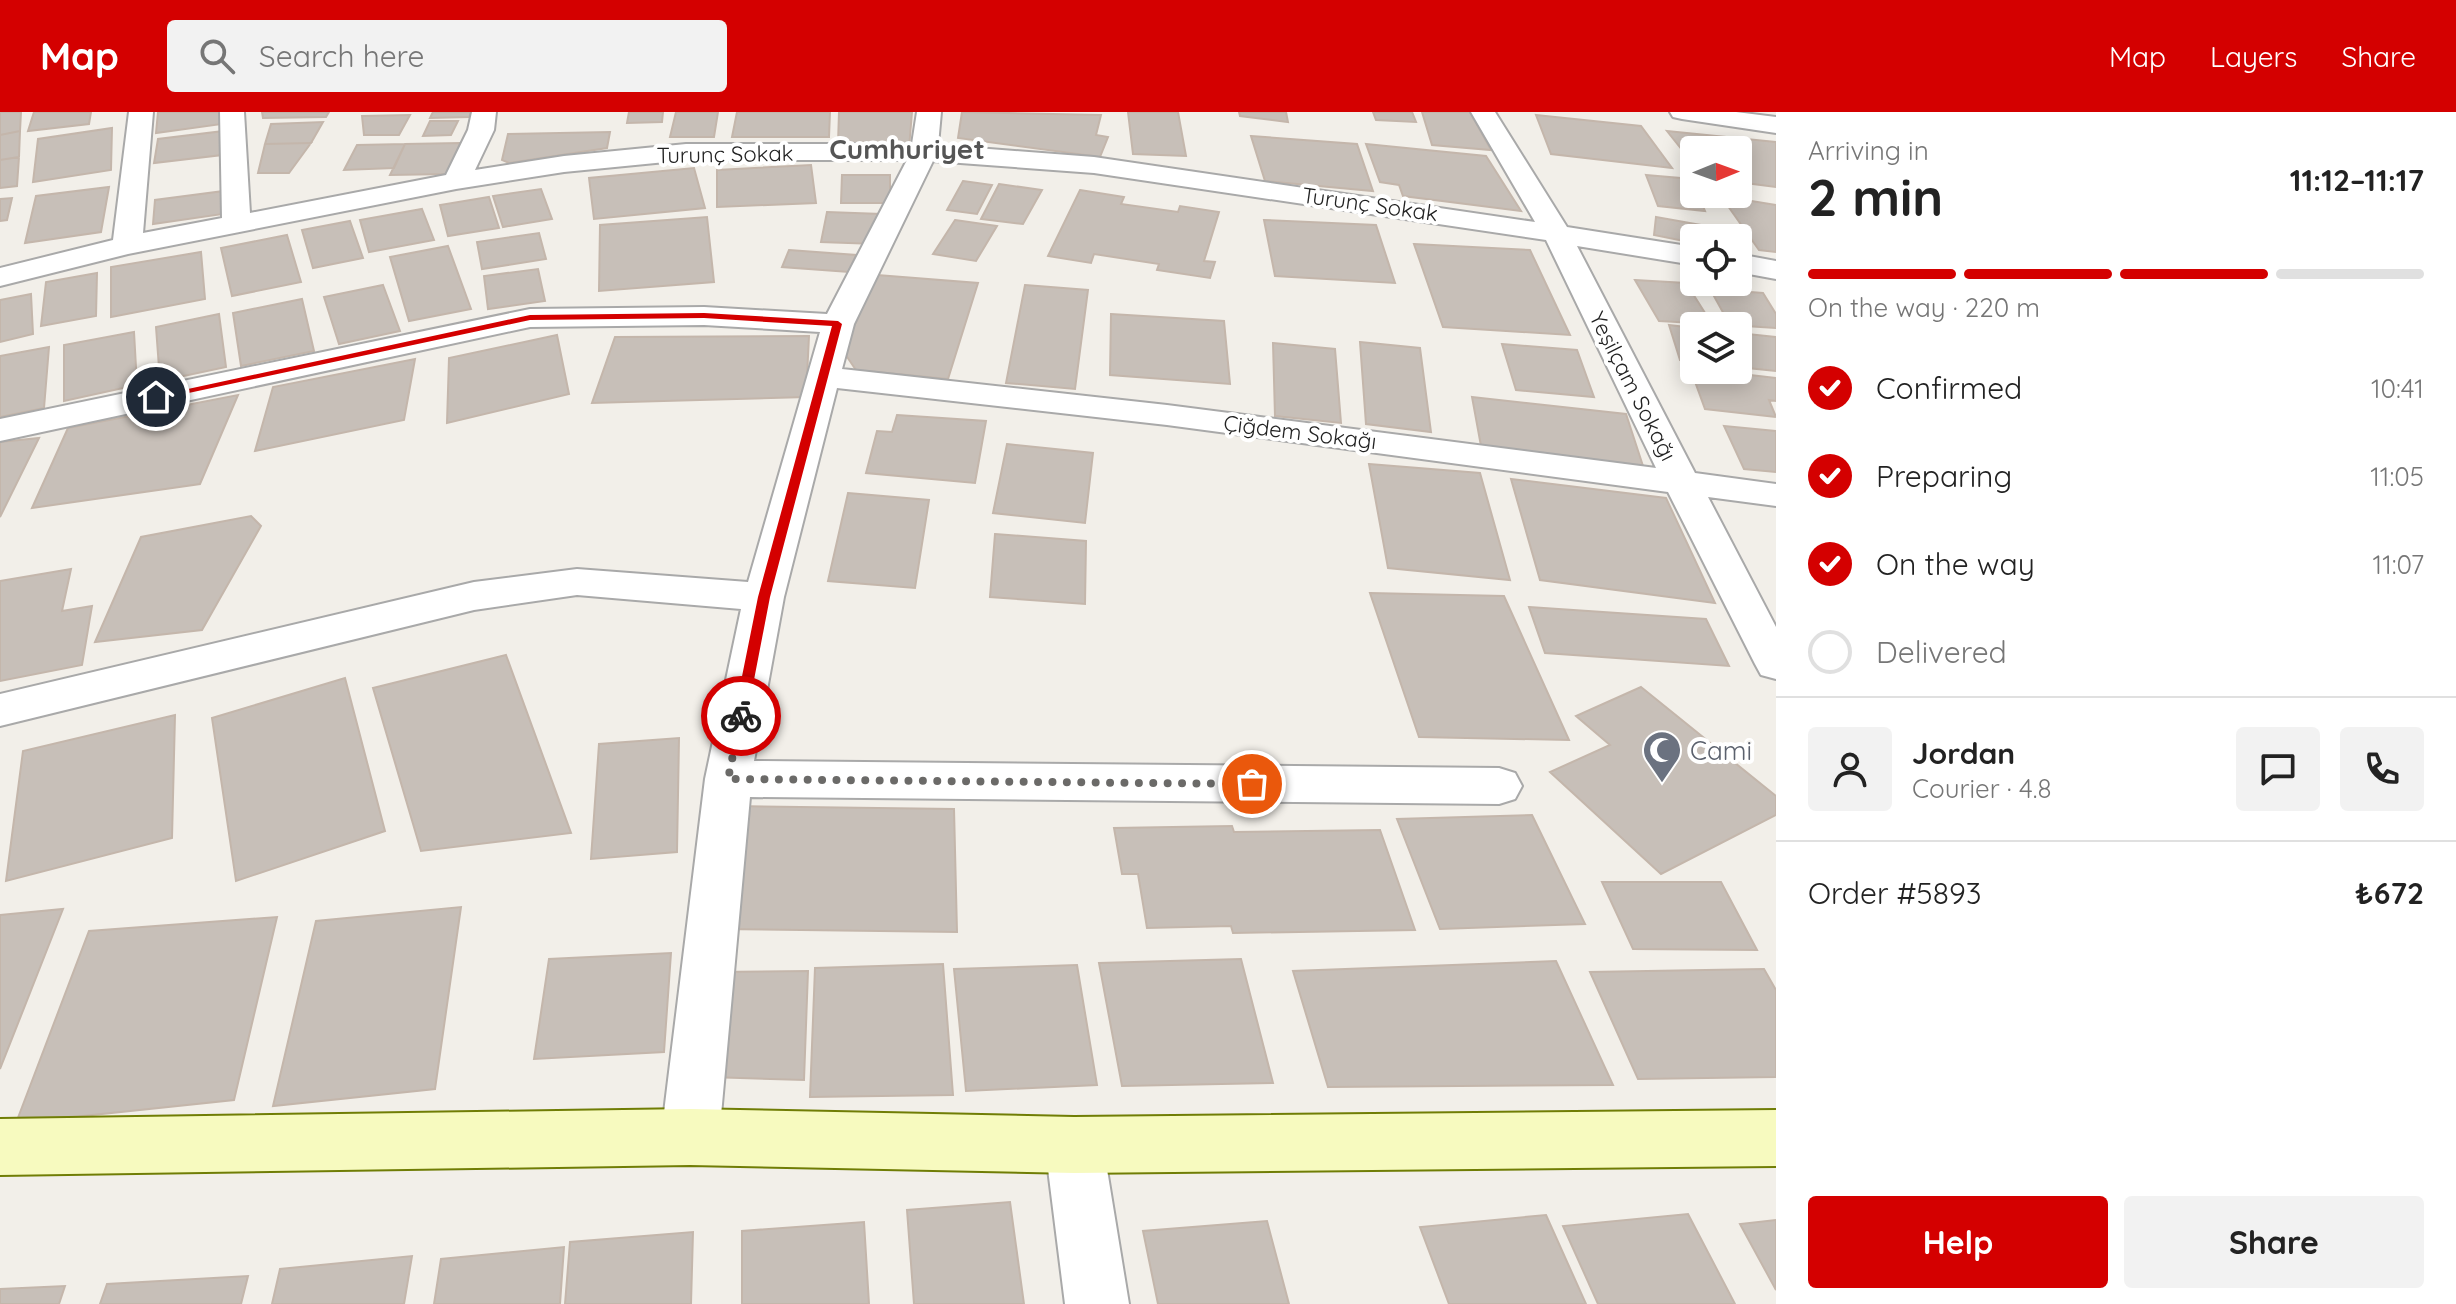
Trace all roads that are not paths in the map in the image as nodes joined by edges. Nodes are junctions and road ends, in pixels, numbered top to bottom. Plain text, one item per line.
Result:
1 (141, 112) edge
2 (232, 112) edge
3 (484, 112) edge
4 (929, 112) edge
5 (1483, 112) edge
6 (1682, 112) edge
7 (1776, 125) edge
8 (924, 152) junction
9 (456, 181) junction
10 (236, 224) junction
11 (1557, 234) junction
12 (127, 245) junction
13 (1680, 254) edge
14 (1752, 266) edge
15 (1776, 270) edge
16 (0, 277) edge
17 (838, 324) junction
18 (824, 377) junction
19 (0, 430) edge
20 (1681, 481) junction
21 (1776, 495) edge
22 (764, 597) junction
23 (1776, 664) edge
24 (0, 710) edge
25 (728, 779) junction
26 (1499, 786) dead end
27 (690, 1137) junction
28 (1776, 1138) edge
29 (1074, 1145) junction
30 (0, 1147) edge
31 (1097, 1304) edge

1 - 12 street
2 - 10 street
3 - 9 street
4 - 8 street
5 - 11 street, Yeşilçam Sokağı
6 - 7 street
8 - 9 street, Turunç Sokak
8 - 11 street, Turunç Sokak
8 - 17 street
9 - 10 street, Turunç Sokak
10 - 12 street, Turunç Sokak
11 - 13 street, Turunç Sokak
11 - 20 street, Yeşilçam Sokağı
12 - 16 street, Turunç Sokak
14 - 15 street
17 - 18 street
17 - 19 street
18 - 20 street, Çiğdem Sokağı
18 - 22 street
20 - 21 street, Çiğdem Sokağı
20 - 23 street, Yeşilçam Sokağı
22 - 24 street
22 - 25 street
25 - 26 street
25 - 27 street
27 - 29 street
27 - 30 street
28 - 29 street
29 - 31 street

